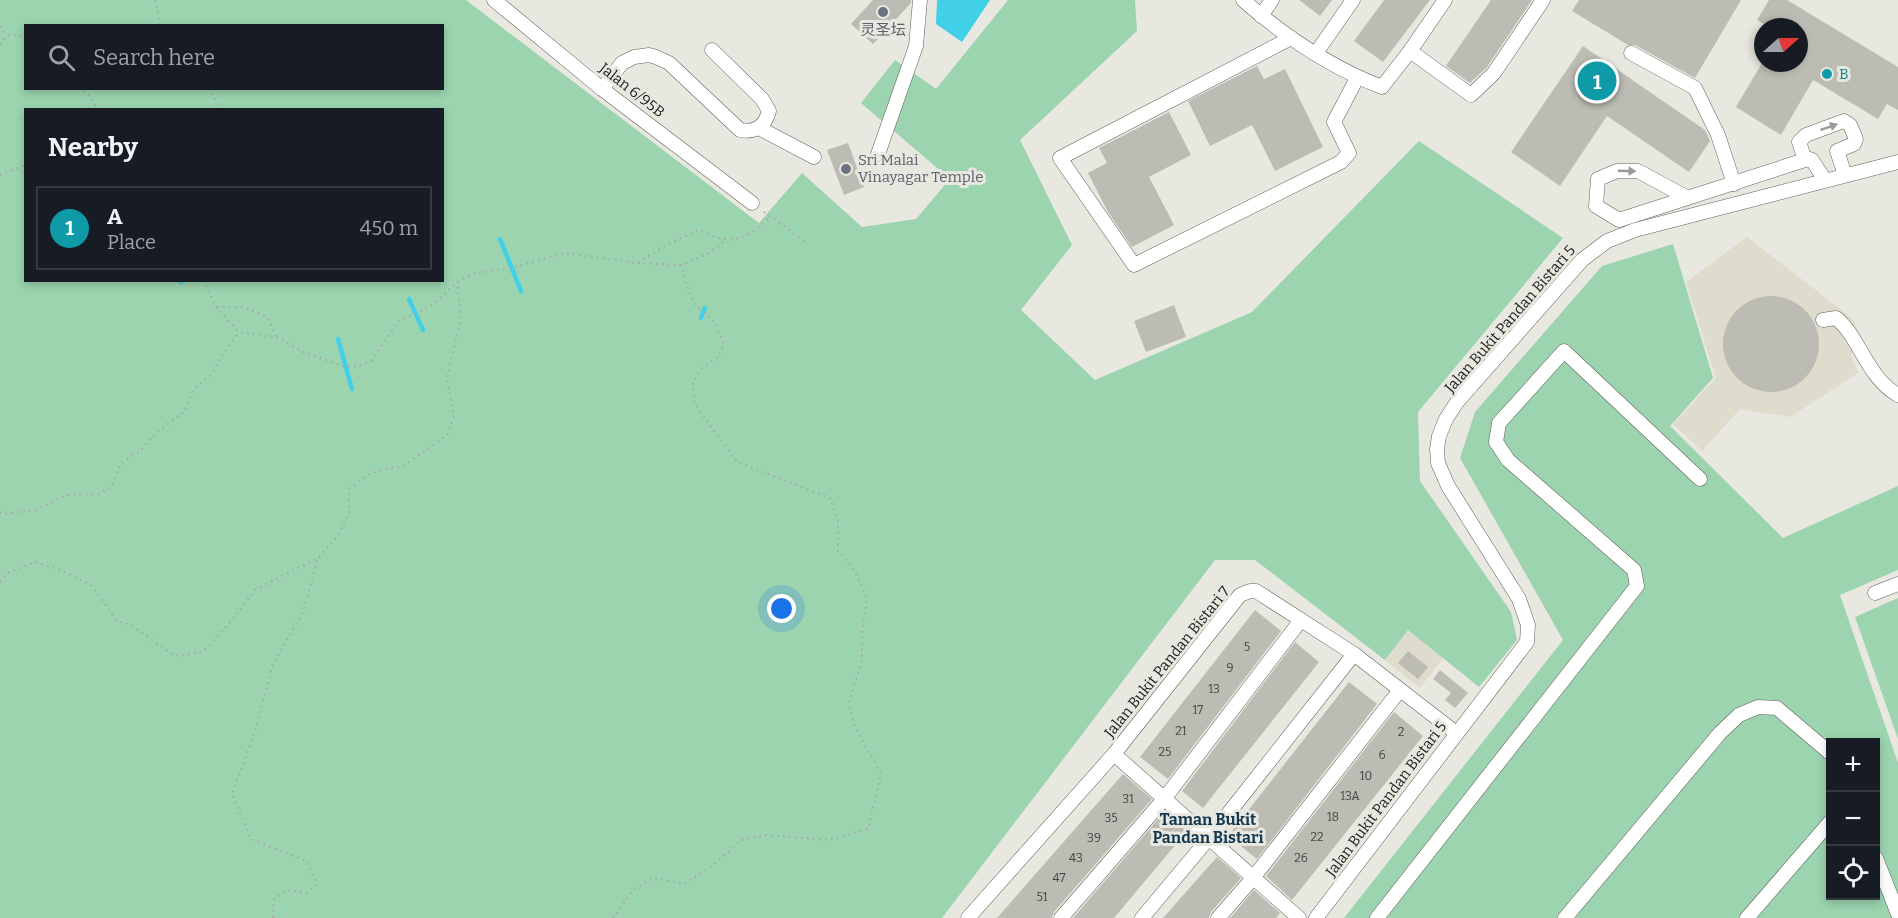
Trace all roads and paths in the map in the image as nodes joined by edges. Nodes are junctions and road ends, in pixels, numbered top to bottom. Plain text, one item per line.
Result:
1 (155, 0) edge
2 (494, 0) edge
3 (920, 0) edge
4 (1243, 0) edge
5 (1272, 0) edge
6 (1353, 0) edge
7 (1445, 0) edge
8 (1543, 0) edge
9 (1261, 16) junction
10 (160, 24) edge
11 (0, 26) edge
12 (8, 36) junction
13 (24, 38) edge
14 (1291, 38) junction
15 (0, 44) edge
16 (712, 50) dead end
17 (1410, 51) junction
18 (1316, 53) junction
19 (1631, 53) dead end
20 (1357, 78) junction
21 (602, 89) junction
22 (81, 90) edge
23 (210, 90) edge
24 (98, 108) edge
25 (218, 108) edge
26 (759, 128) junction
27 (1838, 151) junction
28 (878, 154) dead end
29 (814, 157) dead end
30 (1810, 159) junction
31 (1898, 162) edge
32 (24, 166) edge
33 (0, 175) edge
34 (1845, 175) junction
35 (1825, 180) junction
36 (1734, 184) junction
37 (1688, 198) junction
38 (752, 203) joint
39 (770, 216) junction
40 (726, 240) junction
41 (808, 244) dead end
42 (638, 263) junction
43 (682, 266) junction
44 (204, 282) edge
45 (457, 282) junction
46 (216, 307) junction
47 (1823, 320) dead end
48 (239, 332) junction
49 (278, 338) junction
50 (1898, 395) edge
51 (1700, 479) dead end
52 (0, 512) edge
53 (318, 558) junction
54 (0, 582) edge
55 (1898, 584) edge
56 (1875, 593) dead end
57 (1301, 620) junction
58 (1354, 654) junction
59 (1400, 690) junction
60 (1456, 733) junction
61 (1826, 750) edge
62 (1114, 754) junction
63 (1164, 799) junction
64 (1826, 827) edge
65 (1209, 838) junction
66 (1880, 870) edge
67 (1253, 878) junction
68 (1898, 914) edge
69 (273, 918) edge
70 (613, 918) edge
71 (968, 918) edge
72 (1061, 918) edge
73 (1142, 918) edge
74 (1218, 918) edge
75 (1299, 918) edge
76 (1316, 918) edge
77 (1377, 918) edge
78 (1565, 918) edge
79 (1747, 918) edge

1 - 10 path
2 - 21 street, Jalan 6/95B
3 - 28 street
4 - 9 street
5 - 9 street
6 - 18 street
7 - 17 street
8 - 17 street
9 - 14 street
11 - 12 path
12 - 13 path
12 - 15 path
14 - 18 street
14 - 20 street
16 - 26 street
17 - 20 street
18 - 20 street
19 - 36 street
21 - 26 street
21 - 38 street, Jalan 6/95B
22 - 24 path
23 - 25 path
26 - 29 street
27 - 30 street
30 -> 27 street
27 - 34 street
30 - 35 street
30 - 36 street
31 - 34 street, Jalan Bukit Pandan Bistari 5
32 - 33 path
34 - 35 street, Jalan Bukit Pandan Bistari 5
35 - 60 street, Jalan Bukit Pandan Bistari 5
36 - 37 street
37 -> 37 street
38 - 39 path
39 - 40 path
39 - 41 path
40 - 42 path
40 - 43 path
42 - 43 path
42 - 45 path
43 - 70 path
44 - 46 path
45 - 49 path
45 - 53 path
46 - 48 path
46 - 49 path
47 - 50 street
48 - 49 path
48 - 52 path
51 - 77 street
53 - 54 path
53 - 69 path
55 - 56 street
57 - 58 street, Jalan Bukit Pandan Bistari 7
57 - 62 street, Jalan Bukit Pandan Bistari 7
57 - 63 street
58 - 59 street, Jalan Bukit Pandan Bistari 7
58 - 65 street
59 - 60 street, Jalan Bukit Pandan Bistari 7
59 - 67 street
60 - 76 street, Jalan Bukit Pandan Bistari 5
61 - 78 street
62 - 63 street
62 - 71 street, Jalan Bukit Pandan Bistari 7
63 - 65 street
63 - 72 street
64 - 79 street
65 - 67 street
65 - 73 street
66 - 68 street
67 - 74 street
67 - 75 street

